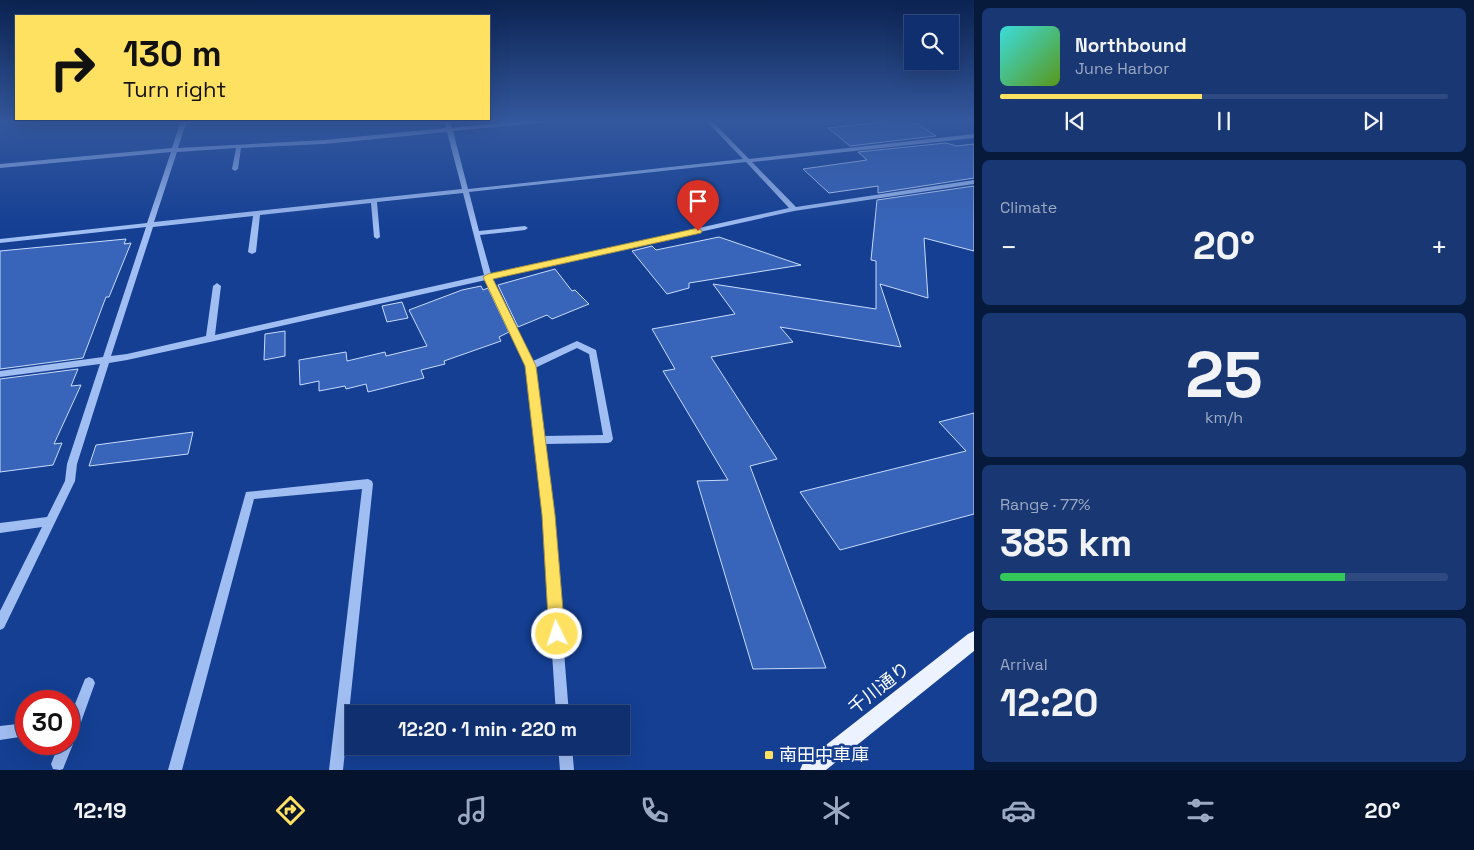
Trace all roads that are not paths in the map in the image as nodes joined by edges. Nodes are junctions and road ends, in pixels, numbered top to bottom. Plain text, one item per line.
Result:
1 (109, 156) edge
2 (172, 156) edge
3 (237, 156) edge
4 (456, 156) edge
5 (743, 156) edge
6 (785, 156) edge
7 (747, 160) junction
8 (0, 166) edge
9 (235, 169) dead end
10 (974, 182) edge
11 (465, 191) junction
12 (374, 200) junction
13 (794, 210) junction
14 (257, 213) junction
15 (150, 224) junction
16 (525, 228) dead end
17 (476, 234) junction
18 (377, 238) dead end
19 (0, 241) edge
20 (252, 252) dead end
21 (488, 277) junction
22 (217, 286) dead end
23 (210, 339) junction
24 (107, 360) junction
25 (531, 366) junction
26 (0, 374) edge
27 (540, 440) junction
28 (51, 522) junction
29 (0, 528) edge
30 (0, 624) edge
31 (974, 640) edge
32 (89, 683) dead end
33 (80, 705) edge
34 (562, 705) edge
35 (15, 731) edge
36 (0, 733) edge
37 (62, 755) edge
38 (566, 755) edge
39 (58, 764) dead end
40 (175, 770) edge
41 (336, 770) edge
42 (567, 770) edge
43 (810, 770) edge

1 - 8 street
2 - 15 street
3 - 9 street
4 - 11 street
5 - 7 street
6 - 7 street
7 - 11 street
7 - 13 street
10 - 13 street
11 - 12 street
11 - 17 street
12 - 14 street
12 - 18 street
13 - 21 street
14 - 15 street
14 - 20 street
15 - 19 street
15 - 24 street
16 - 17 street
17 - 21 street
21 - 23 street
21 - 25 street
22 - 23 street
23 - 24 street
24 - 26 street
24 - 28 street
25 - 27 street
25 - 27 street
27 - 34 street
28 - 29 street
28 - 30 street
31 - 43 main road, 千川通り
32 - 33 street
35 - 36 street
37 - 39 street
38 - 42 street
40 - 41 street

